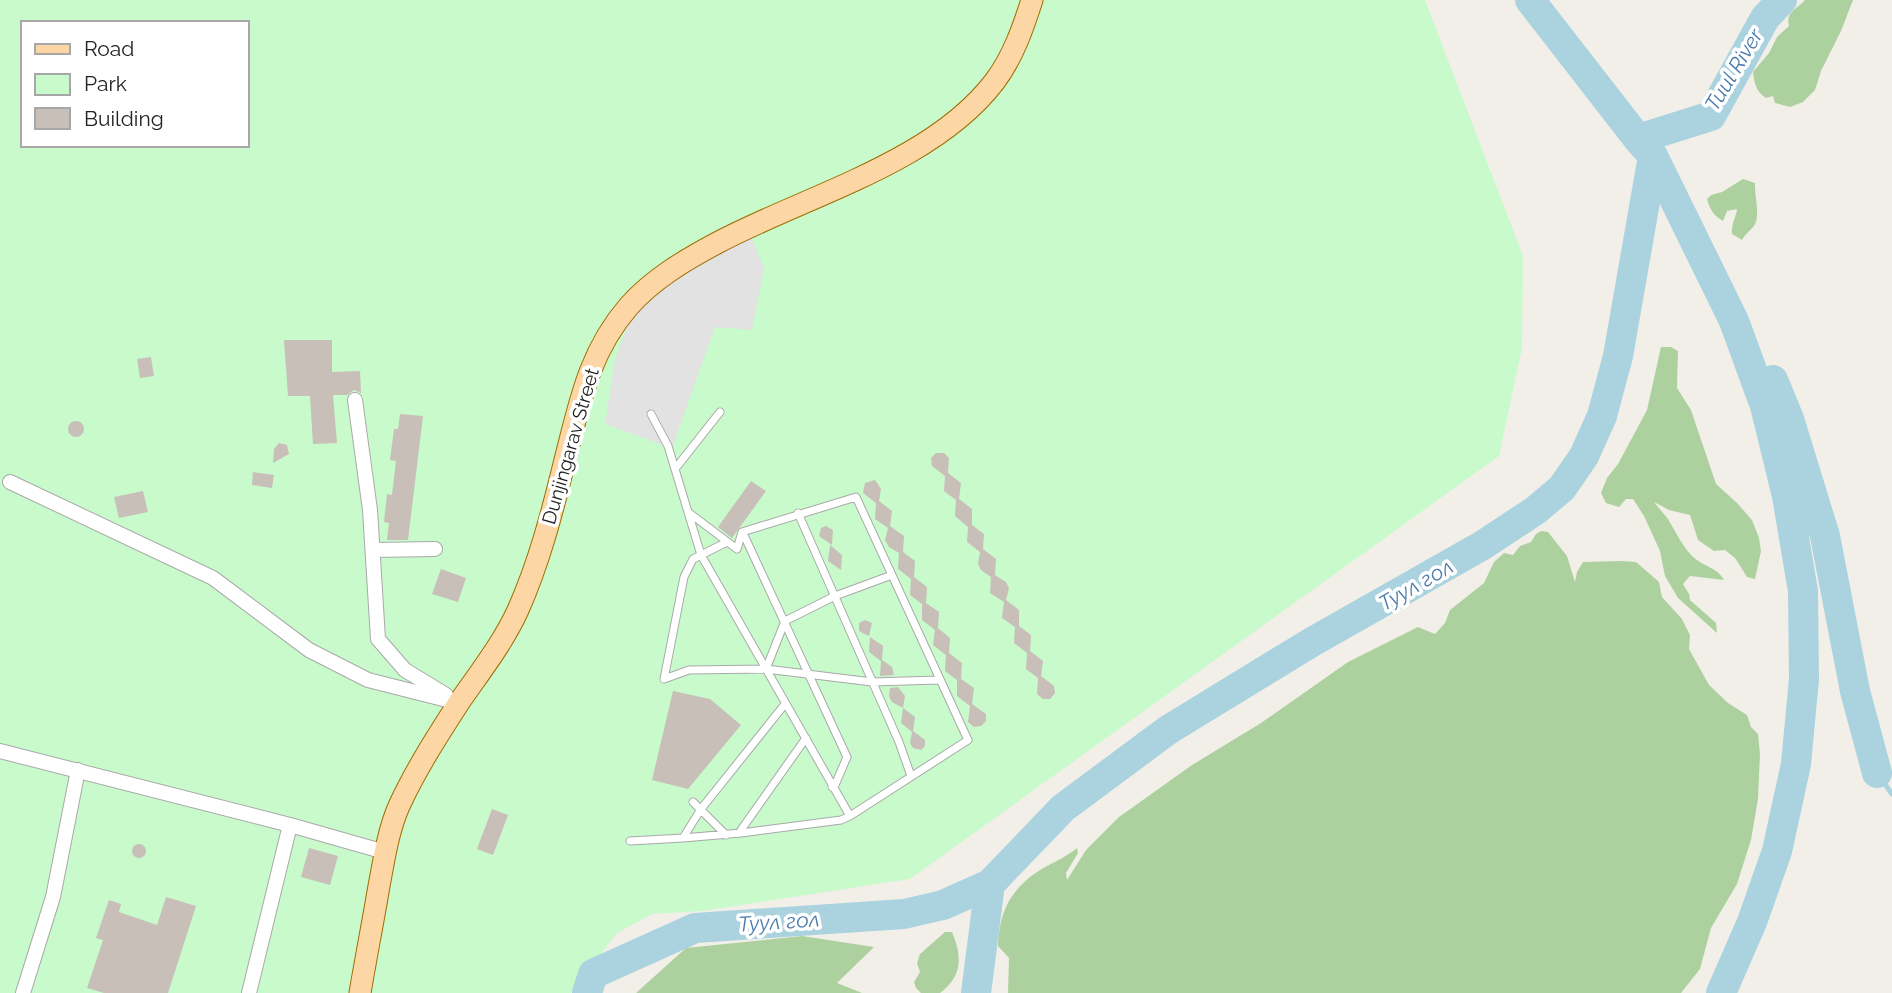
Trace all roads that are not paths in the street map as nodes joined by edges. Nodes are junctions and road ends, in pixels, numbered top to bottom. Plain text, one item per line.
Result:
1 (1032, 0) edge
2 (355, 400) dead end
3 (720, 412) dead end
4 (651, 414) dead end
5 (675, 469) junction
6 (5, 481) edge
7 (688, 512) junction
8 (798, 513) junction
9 (742, 532) junction
10 (727, 542) junction
11 (435, 549) dead end
12 (373, 551) junction
13 (701, 555) junction
14 (892, 575) junction
15 (835, 597) junction
16 (785, 621) junction
17 (766, 669) junction
18 (811, 676) junction
19 (939, 680) junction
20 (872, 682) junction
21 (459, 703) junction
22 (785, 704) junction
23 (806, 738) junction
24 (0, 751) edge
25 (78, 770) junction
26 (911, 776) junction
27 (832, 787) junction
28 (693, 802) dead end
29 (701, 809) junction
30 (850, 816) junction
31 (290, 825) junction
32 (741, 833) junction
33 (726, 835) junction
34 (683, 838) junction
35 (630, 841) dead end
36 (385, 852) junction
37 (23, 993) edge
38 (249, 993) edge
39 (360, 993) edge

1 - 21 main road, Dunjingarav Street
2 - 12 street
3 - 5 lane
4 - 5 lane
5 - 7 lane
6 - 21 street
7 - 10 lane
7 - 13 lane
8 - 9 lane
8 - 14 lane
8 - 15 lane
9 - 10 lane
9 - 16 lane
10 - 13 lane
11 - 12 street
12 - 21 street
13 - 17 lane
13 - 17 lane
14 - 15 lane
14 - 19 lane
15 - 16 lane
15 - 20 lane
16 - 17 lane
16 - 18 lane
17 - 18 lane
17 - 22 lane
18 - 20 lane
18 - 27 lane
19 - 20 lane
19 - 26 lane
20 - 26 lane
21 - 36 main road, Dunjingarav Street
22 - 23 lane
22 - 29 lane
23 - 27 lane
23 - 32 lane
24 - 25 street
25 - 31 street
25 - 37 street
26 - 30 lane
27 - 30 lane
28 - 29 lane
29 - 33 lane
29 - 34 lane
30 - 32 lane
31 - 36 street
31 - 38 street
32 - 33 lane
33 - 34 lane
34 - 35 lane
36 - 39 main road, Dunjingarav Street

